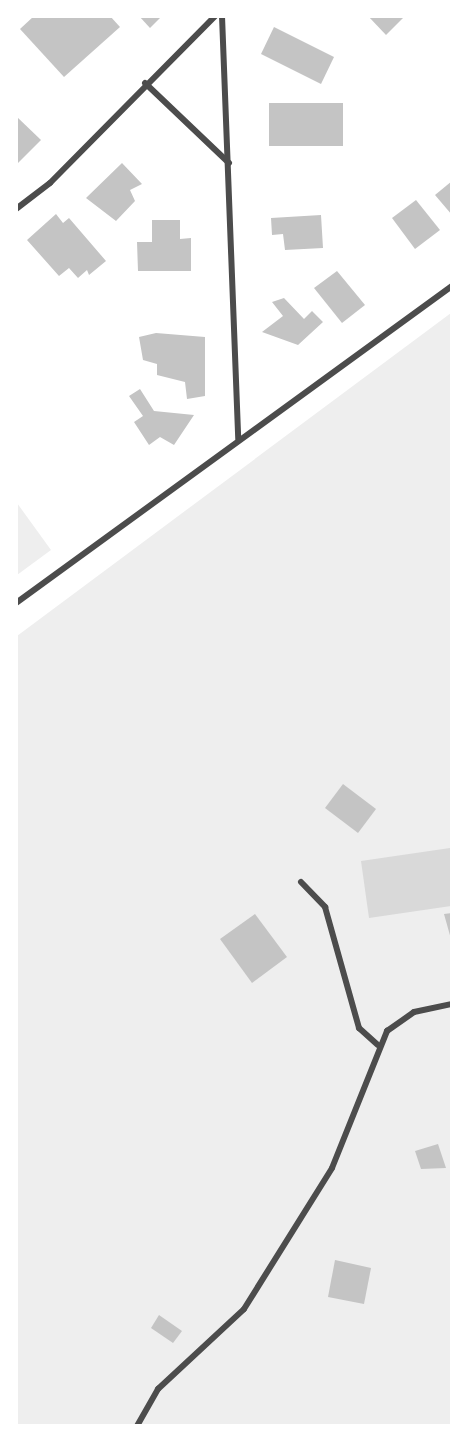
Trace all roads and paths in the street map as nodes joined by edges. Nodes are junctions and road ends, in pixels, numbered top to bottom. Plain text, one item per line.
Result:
1 (214, 16) edge
2 (222, 16) edge
3 (145, 83) junction
4 (229, 163) junction
5 (16, 198) edge
6 (22, 203) junction
7 (16, 209) edge
8 (452, 286) edge
9 (238, 439) junction
10 (16, 603) edge
11 (301, 882) dead end
12 (452, 1004) edge
13 (378, 1045) junction
14 (137, 1425) edge

1 - 3 street
2 - 4 street
3 - 4 street
3 - 6 street
4 - 9 street
5 - 6 street
6 - 7 street
8 - 9 street
9 - 10 street
11 - 13 street
12 - 13 street
13 - 14 street

